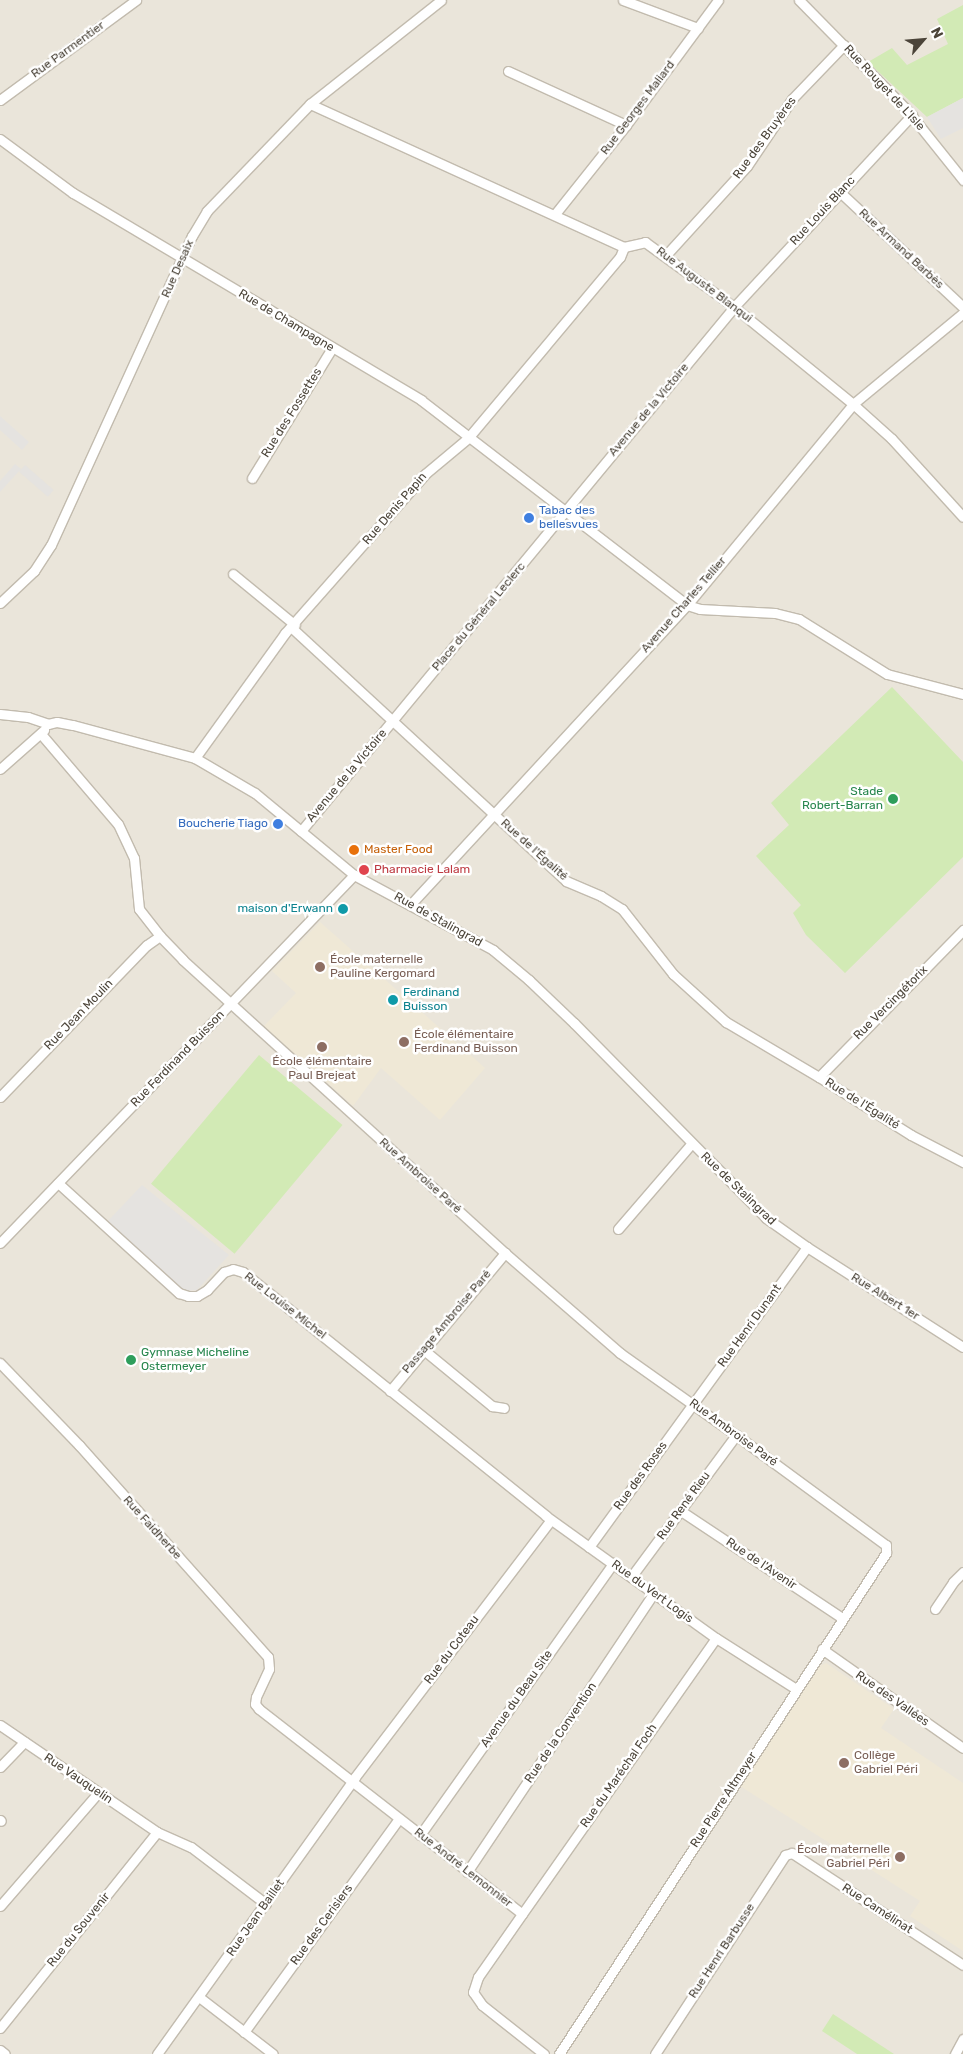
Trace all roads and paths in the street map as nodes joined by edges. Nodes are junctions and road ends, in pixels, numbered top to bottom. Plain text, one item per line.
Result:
1 (136, 0) edge
2 (441, 0) edge
3 (623, 0) edge
4 (718, 0) edge
5 (799, 0) edge
6 (698, 28) junction
7 (844, 45) junction
8 (508, 71) dead end
9 (0, 100) edge
10 (310, 104) junction
11 (912, 115) junction
12 (626, 125) junction
13 (0, 139) edge
14 (963, 180) edge
15 (840, 192) junction
16 (555, 214) junction
17 (624, 247) junction
18 (666, 255) junction
19 (183, 260) junction
20 (734, 307) junction
21 (963, 307) edge
22 (963, 312) edge
23 (332, 348) junction
24 (853, 404) junction
25 (468, 438) junction
26 (252, 478) dead end
27 (564, 513) junction
28 (963, 517) edge
29 (233, 574) dead end
30 (0, 603) edge
31 (686, 605) junction
32 (293, 626) junction
33 (963, 694) edge
34 (0, 714) edge
35 (393, 720) junction
36 (48, 724) junction
37 (41, 734) junction
38 (195, 758) junction
39 (0, 769) edge
40 (494, 814) junction
41 (301, 831) junction
42 (354, 874) junction
43 (410, 904) junction
44 (963, 930) edge
45 (160, 936) junction
46 (231, 1004) junction
47 (819, 1076) junction
48 (0, 1097) edge
49 (691, 1144) junction
50 (963, 1162) edge
51 (58, 1183) junction
52 (618, 1229) dead end
53 (0, 1243) edge
54 (806, 1247) junction
55 (505, 1253) junction
56 (963, 1347) edge
57 (424, 1351) junction
58 (0, 1363) edge
59 (390, 1391) junction
60 (694, 1404) junction
61 (504, 1408) dead end
62 (736, 1435) junction
63 (512, 1490) joint
64 (681, 1511) junction
65 (551, 1520) junction
66 (886, 1545) joint
67 (589, 1547) junction
68 (613, 1564) junction
69 (963, 1572) edge
70 (631, 1577) junction
71 (654, 1593) junction
72 (934, 1609) dead end
73 (842, 1618) junction
74 (716, 1638) junction
75 (822, 1649) junction
76 (796, 1689) junction
77 (255, 1704) joint
78 (0, 1725) edge
79 (24, 1742) junction
80 (963, 1748) edge
81 (0, 1767) edge
82 (352, 1781) junction
83 (98, 1793) junction
84 (400, 1819) junction
85 (157, 1832) junction
86 (420, 1835) junction
87 (792, 1854) joint
88 (468, 1872) junction
89 (266, 1904) junction
90 (0, 1906) edge
91 (522, 1914) junction
92 (963, 1965) edge
93 (199, 1997) junction
94 (0, 2028) edge
95 (244, 2032) junction
96 (963, 2039) edge
97 (0, 2050) edge
98 (538, 2052) edge
99 (271, 2053) edge
100 (5, 2054) edge
101 (157, 2054) edge
102 (559, 2054) edge
103 (655, 2054) edge
104 (956, 2054) edge

1 - 9 street, Rue Parmentier
2 - 10 street, Rue Desaix
3 - 6 street
4 - 6 street, Rue Georges Maliard
5 - 7 street, Rue Rouget de L'Isle
6 - 12 street, Rue Georges Maliard
7 - 11 street, Rue Rouget de L'Isle
7 - 18 street, Rue des Bruyères
8 - 12 street
10 - 16 street
10 - 19 street, Rue Desaix
11 - 14 street, Rue Rouget de L'Isle
11 - 15 street, Rue Louis Blanc
12 - 16 street, Rue Georges Maliard
13 - 19 street, Rue de Champagne
15 - 20 street, Rue Louis Blanc
15 - 21 street, Rue Armand Barbès
16 - 17 street
17 - 18 street, Rue Auguste Blanqui
17 - 25 street, Rue Denis Papin
18 - 20 street, Rue Auguste Blanqui
19 - 23 street, Rue de Champagne
19 - 30 street, Rue Desaix
20 - 24 street, Rue Auguste Blanqui
20 - 27 street, Avenue de la Victoire
22 - 24 street, Avenue Charles Tellier
23 - 25 street, Rue de Champagne
23 - 26 street, Rue des Fossettes
24 - 28 street, Rue Auguste Blanqui
24 - 31 street, Avenue Charles Tellier
25 - 27 street, Rue de Champagne
25 - 32 street, Rue Denis Papin
27 - 31 street, Rue de Champagne
27 - 35 street, Place du Général Leclerc
29 - 32 street, Rue de l'Égalité
31 - 33 street
31 - 40 street, Avenue Charles Tellier
32 - 35 street, Rue de l'Égalité
32 - 38 street, Rue Denis Papin
34 - 36 street, Rue de Stalingrad
35 - 40 street, Rue de l'Égalité
35 - 41 street, Avenue de la Victoire
36 - 37 street
36 - 38 street, Rue de Stalingrad
37 - 39 street
37 - 45 street, Rue Ambroise Paré
38 - 41 street, Rue de Stalingrad
40 - 43 street, Avenue Charles Tellier
40 - 47 street, Rue de l'Égalité
41 - 42 street, Rue de Stalingrad
42 - 43 street, Rue de Stalingrad
42 - 46 street, Rue Ferdinand Buisson
43 - 49 street, Rue de Stalingrad
44 - 47 street, Rue Vercingétorix
45 - 46 street, Rue Ambroise Paré
45 - 48 street, Rue Jean Moulin
46 - 51 street, Rue Ferdinand Buisson
46 - 55 street, Rue Ambroise Paré
47 - 50 street, Rue de l'Égalité
49 - 52 street
49 - 54 street, Rue de Stalingrad
51 - 53 street, Rue Ferdinand Buisson
51 - 59 street, Rue Louise Michel
54 - 56 street, Rue Albert 1er
54 - 60 street, Rue Henri Dunant
55 - 57 street, Passage Ambroise Paré
55 - 60 street, Rue Ambroise Paré
57 - 59 street, Passage Ambroise Paré
57 - 61 street
58 - 77 street, Rue Faidherbe
59 - 63 street, Rue Louise Michel
60 - 62 street, Rue Ambroise Paré
60 - 67 street, Rue des Roses
62 - 64 street, Rue René Rieu
62 - 66 street, Rue Ambroise Paré
63 - 65 street, Rue du Vert Logis
64 - 70 street, Rue René Rieu
64 - 73 street, Rue de l'Avenir
65 - 67 street, Rue du Vert Logis
65 - 82 street, Rue du Coteau
66 - 73 street, Rue Pierre Altmeyer
67 - 68 street, Rue du Vert Logis
68 - 70 street, Rue du Vert Logis
68 - 86 street, Avenue du Beau Site
69 - 72 street
70 - 71 street, Rue du Vert Logis
71 - 74 street, Rue du Vert Logis
71 - 88 street, Rue de la Convention
73 - 75 street, Rue Pierre Altmeyer
74 - 76 street, Rue du Vert Logis
74 - 91 street, Rue du Maréchal Foch
75 - 76 street, Rue Pierre Altmeyer
75 - 80 street, Rue des Vallées
76 - 102 street, Rue Pierre Altmeyer
77 - 82 street, Rue André Lemonnier
78 - 79 street, Rue Vauquelin
79 - 81 street
79 - 83 street, Rue Vauquelin
82 - 84 street, Rue André Lemonnier
82 - 89 street, Rue Jean Baillet
83 - 85 street, Rue Vauquelin
83 - 90 street
84 - 86 street, Rue André Lemonnier
84 - 95 street, Rue des Cerisiers
85 - 89 street, Rue Vauquelin
85 - 94 street, Rue du Souvenir
86 - 88 street, Rue André Lemonnier
87 - 92 street, Rue Camélinat
87 - 103 street, Rue Henri Barbusse
88 - 91 street, Rue André Lemonnier
89 - 93 street, Rue Jean Baillet
91 - 98 street, Rue André Lemonnier
93 - 95 street
93 - 101 street, Rue Jean Baillet
95 - 99 street
96 - 104 street
97 - 100 street

